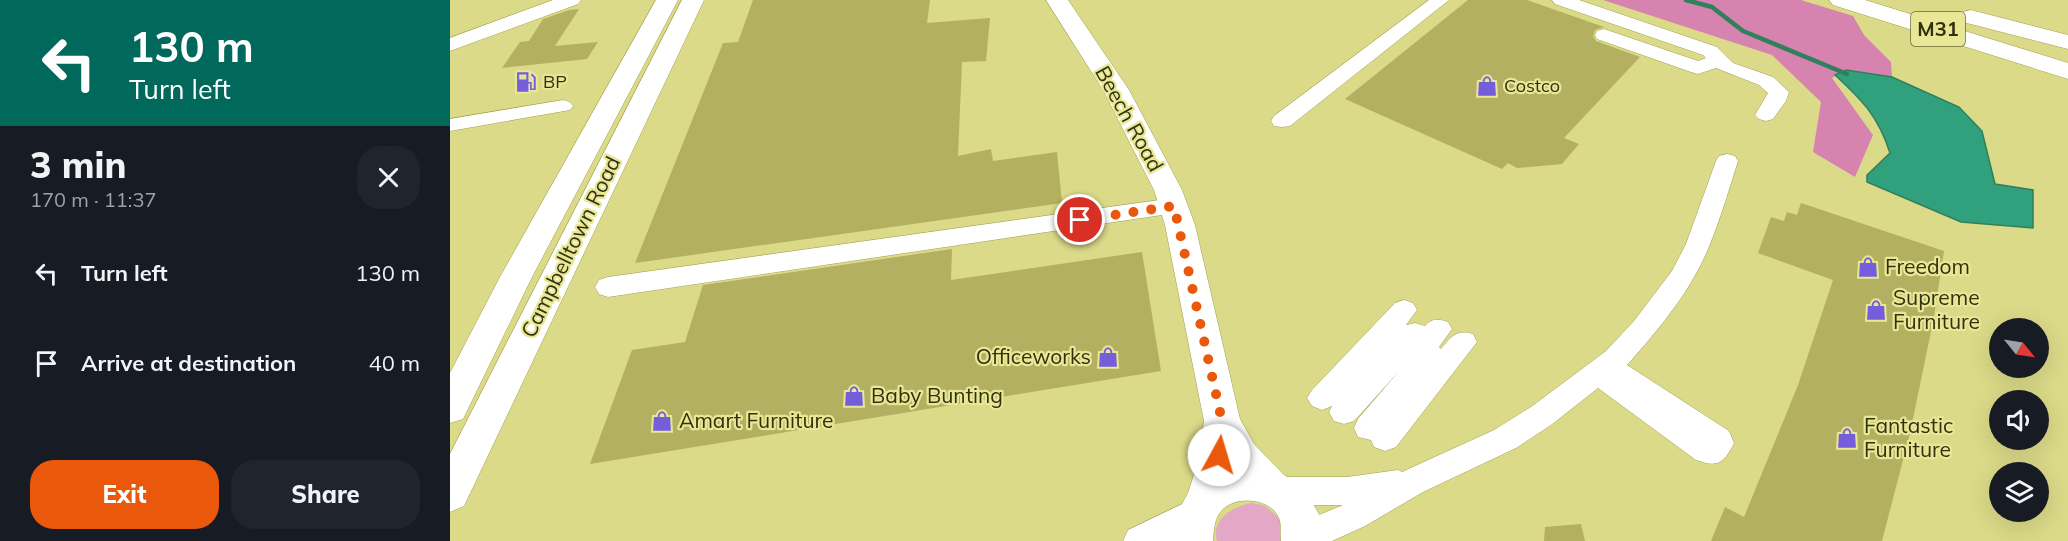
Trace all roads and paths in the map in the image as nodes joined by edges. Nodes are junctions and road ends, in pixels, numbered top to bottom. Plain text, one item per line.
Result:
1 (572, 0) edge
2 (667, 0) edge
3 (693, 0) edge
4 (1057, 0) edge
5 (1440, 0) edge
6 (1561, 0) edge
7 (1841, 0) edge
8 (1912, 0) edge
9 (1992, 23) junction
10 (1604, 35) dead end
11 (2068, 42) edge
12 (450, 45) edge
13 (2068, 49) edge
14 (1719, 60) junction
15 (2068, 68) edge
16 (563, 106) dead end
17 (1766, 115) dead end
18 (1282, 121) dead end
19 (450, 125) edge
20 (1727, 161) dead end
21 (1174, 206) junction
22 (608, 287) dead end
23 (450, 408) edge
24 (1352, 417) joint
25 (1222, 421) junction
26 (1412, 482) junction
27 (1274, 488) junction
28 (450, 494) edge
29 (1199, 518) edge
30 (1301, 540) edge
31 (1140, 541) edge

1 - 12 street
2 - 23 main road, Campbelltown Road
3 - 28 main road, Campbelltown Road
4 - 21 main road, Beech Road
5 - 18 street
6 - 14 street
7 - 15 highway, M31
8 - 9 highway, M31
9 - 11 highway
9 - 13 highway
10 - 14 street
14 - 17 street
16 - 19 street
20 - 26 street
21 - 22 street
21 - 25 main road, Beech Road
24 - 24 street
25 - 27 main road, Beech Road
25 - 29 main road, Beech Road
26 - 27 street
26 - 30 street
27 - 29 main road
27 - 30 main road, Beech Road
29 - 31 street

